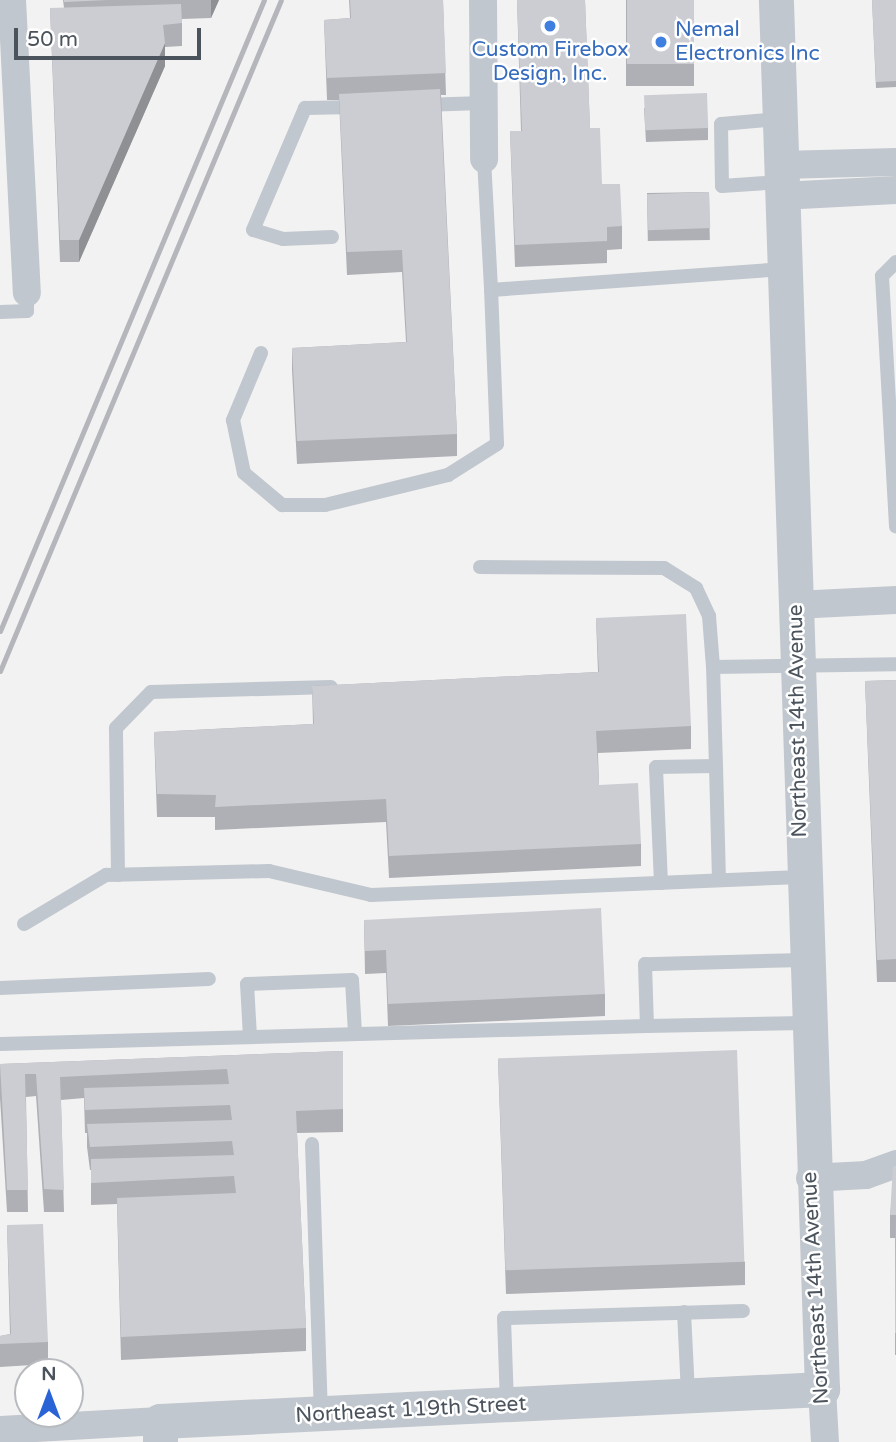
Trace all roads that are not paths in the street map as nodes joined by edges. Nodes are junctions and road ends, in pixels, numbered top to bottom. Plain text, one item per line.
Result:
1 (12, 0) edge
2 (483, 0) edge
3 (776, 0) edge
4 (483, 103) junction
5 (374, 106) edge
6 (401, 106) edge
7 (779, 119) junction
8 (484, 159) joint
9 (884, 162) edge
10 (781, 181) junction
11 (885, 191) edge
12 (332, 237) dead end
13 (896, 262) edge
14 (785, 269) junction
15 (491, 290) junction
16 (27, 293) joint
17 (0, 312) edge
18 (890, 330) edge
19 (261, 353) dead end
20 (896, 527) edge
21 (480, 567) dead end
22 (896, 600) edge
23 (795, 605) junction
24 (896, 664) edge
25 (797, 666) junction
26 (713, 667) junction
27 (356, 686) edge
28 (716, 766) junction
29 (118, 875) junction
30 (802, 877) junction
31 (719, 879) junction
32 (661, 883) junction
33 (23, 924) dead end
34 (803, 960) junction
35 (209, 979) dead end
36 (0, 988) edge
37 (806, 1024) junction
38 (647, 1026) junction
39 (355, 1034) junction
40 (250, 1037) junction
41 (0, 1044) edge
42 (312, 1144) dead end
43 (896, 1164) edge
44 (810, 1178) junction
45 (743, 1311) dead end
46 (684, 1312) junction
47 (822, 1390) junction
48 (688, 1395) junction
49 (507, 1405) junction
50 (321, 1414) junction
51 (0, 1430) edge
52 (160, 1432) edge
53 (825, 1442) edge

1 - 16 street
2 - 4 street
3 - 7 street, Northeast 14th Avenue
4 - 6 lane
4 - 8 street
5 - 12 lane
7 - 10 street, Northeast 14th Avenue
7 - 10 lane
8 - 15 lane
9 - 10 street
9 - 11 street
10 - 11 street
10 - 14 street, Northeast 14th Avenue
13 - 18 lane
14 - 15 lane
14 - 23 street, Northeast 14th Avenue
15 - 19 lane
16 - 17 lane
18 - 20 lane
21 - 26 lane
22 - 23 street
23 - 25 street, Northeast 14th Avenue
24 - 25 lane
25 - 26 lane
25 - 30 street, Northeast 14th Avenue
26 - 28 lane
27 - 29 lane
28 - 31 lane
28 - 32 lane
29 - 32 lane
29 - 33 lane
30 - 31 lane
30 - 34 street, Northeast 14th Avenue
31 - 32 lane
34 - 37 street, Northeast 14th Avenue
34 - 38 lane
35 - 36 lane
37 - 38 lane
37 - 44 street, Northeast 14th Avenue
38 - 39 lane
39 - 40 lane
39 - 40 lane
40 - 41 lane
42 - 50 lane
43 - 44 street
44 - 47 street, Northeast 14th Avenue
45 - 46 lane
46 - 48 lane
46 - 49 lane
47 - 48 street, Northeast 119th Street
47 - 53 street, Northeast 14th Avenue
48 - 49 street, Northeast 119th Street
49 - 50 street, Northeast 119th Street
50 - 52 street, Northeast 119th Street
51 - 52 street, Northeast 119th Street

